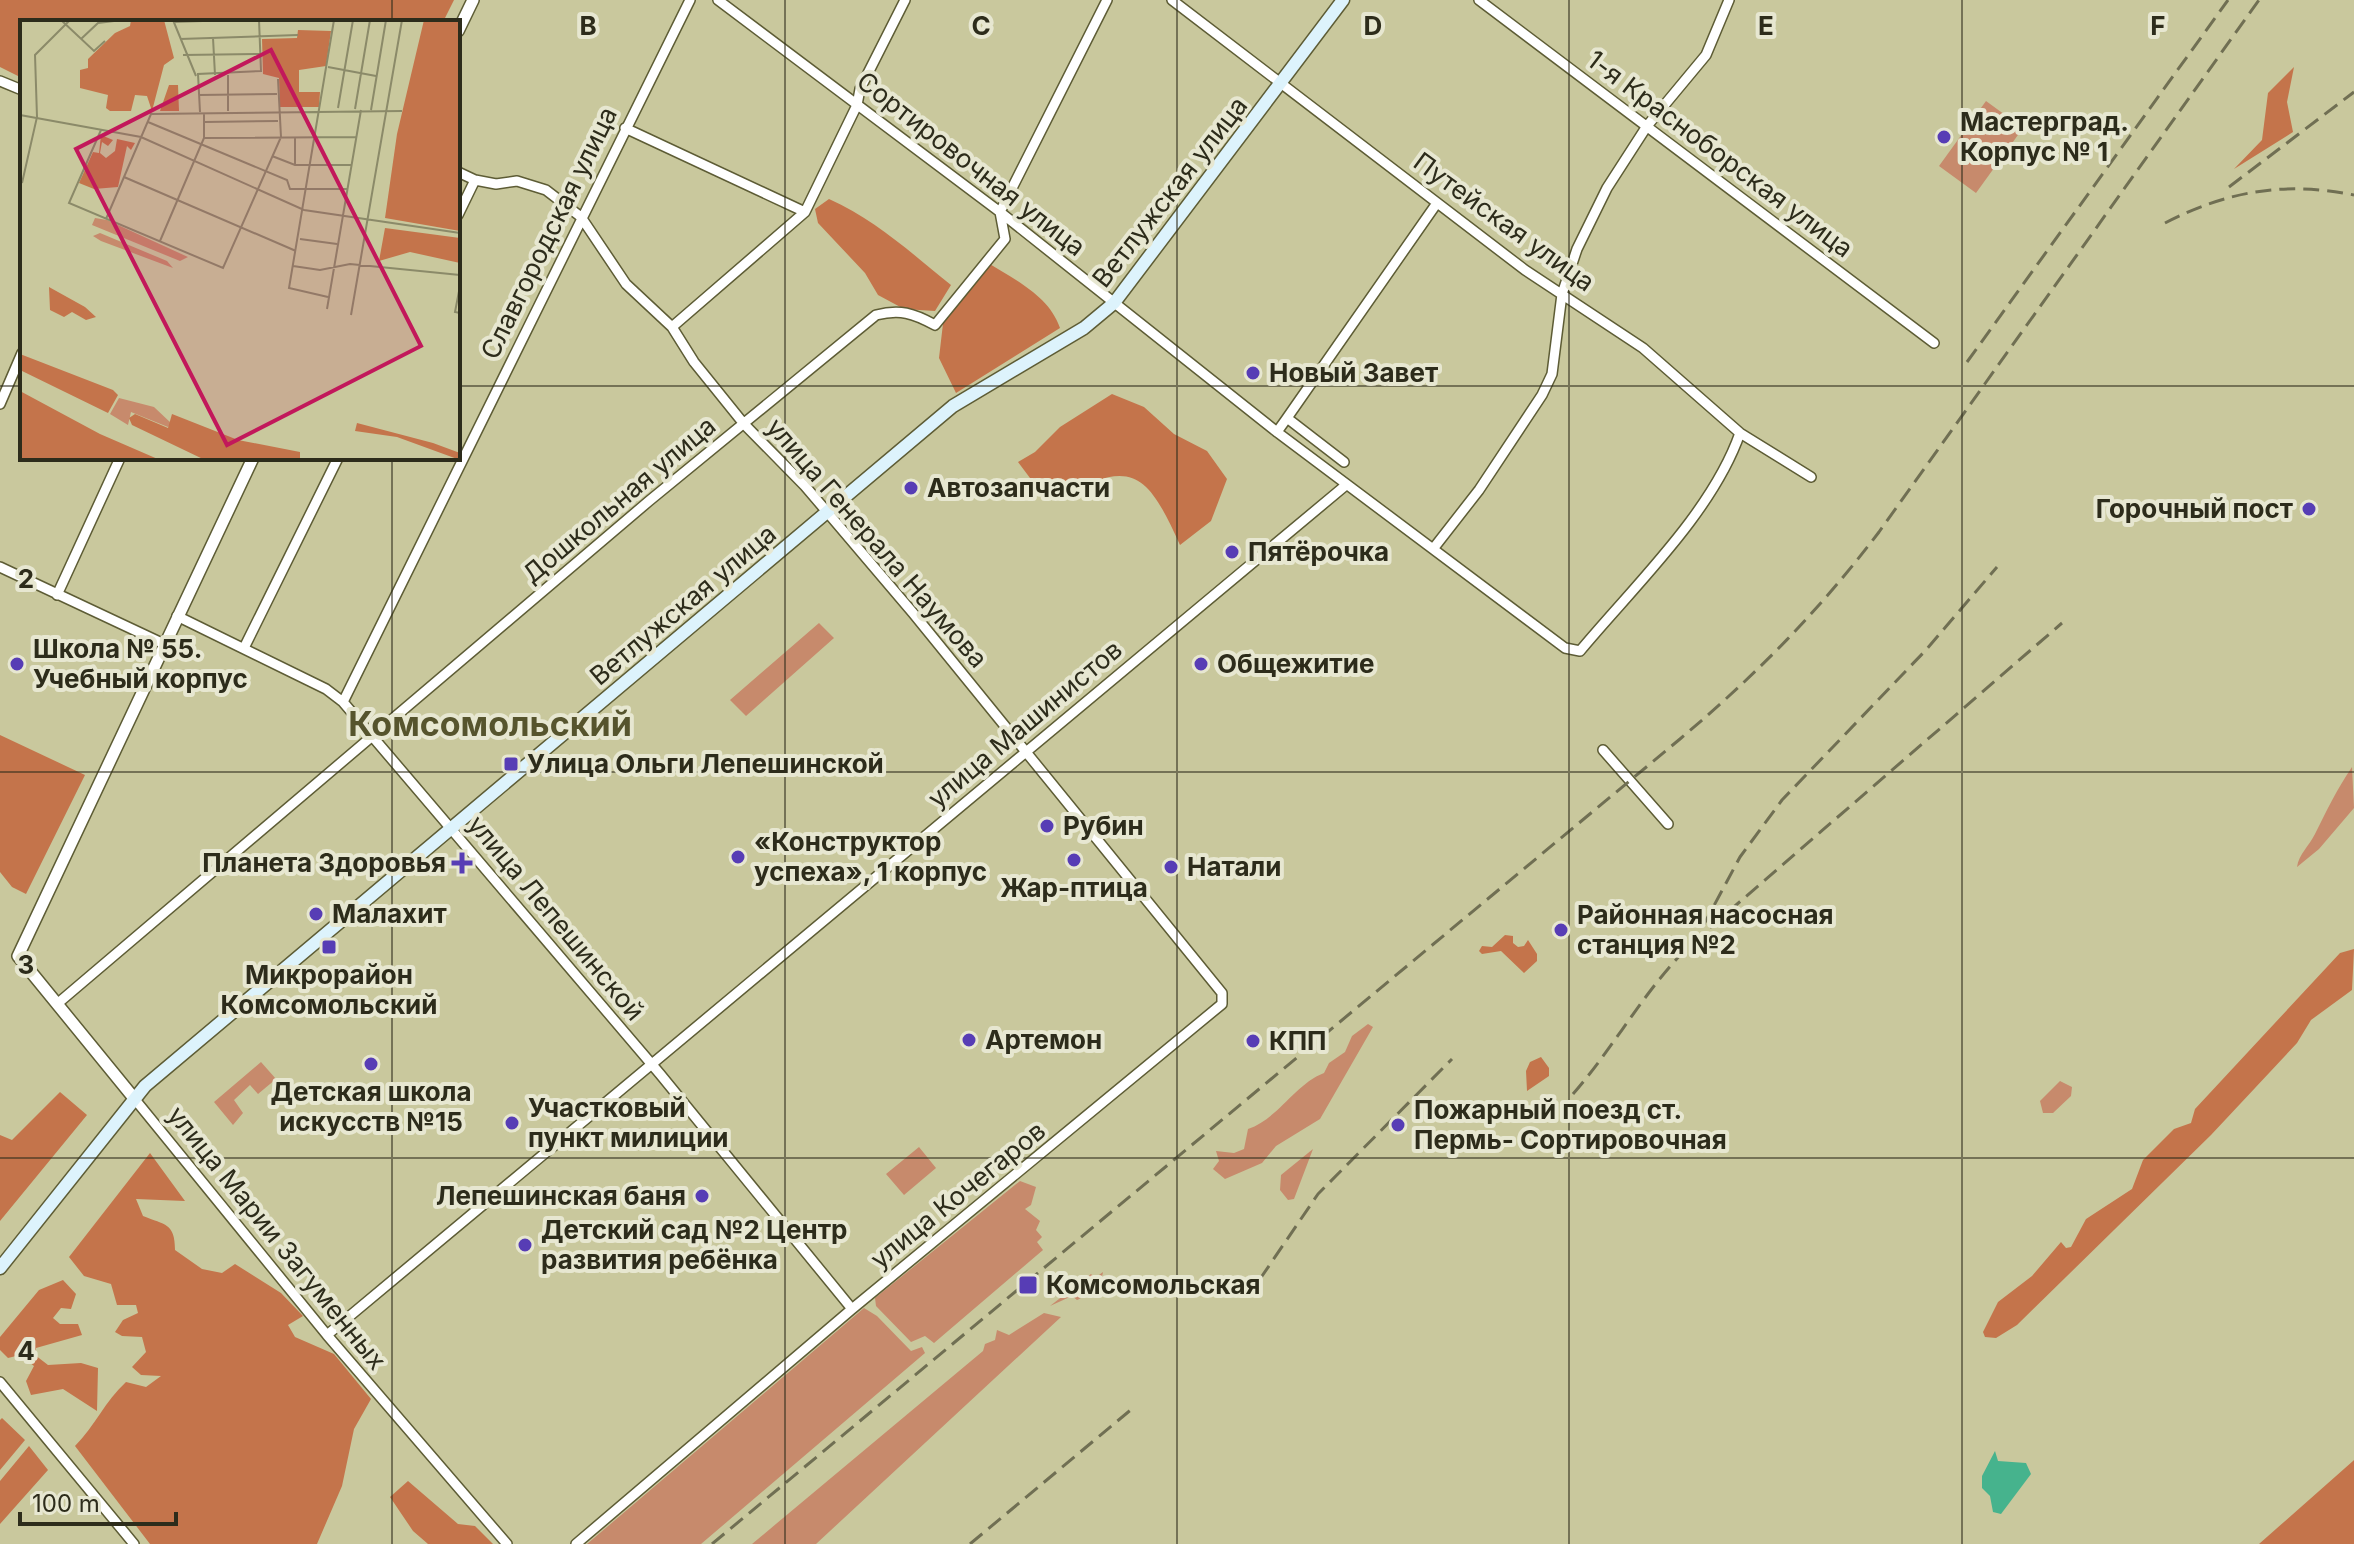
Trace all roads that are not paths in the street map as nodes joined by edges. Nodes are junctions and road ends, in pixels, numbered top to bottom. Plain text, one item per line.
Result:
1 (473, 0) edge
2 (690, 0) edge
3 (718, 0) edge
4 (905, 0) edge
5 (1107, 0) edge
6 (1172, 0) edge
7 (1343, 0) edge
8 (1479, 0) edge
9 (1729, 0) edge
10 (460, 27) edge
11 (0, 81) edge
12 (1282, 83) junction
13 (20, 89) edge
14 (857, 105) junction
15 (1647, 126) junction
16 (625, 128) junction
17 (460, 173) edge
18 (475, 180) junction
19 (1437, 203) junction
20 (460, 211) edge
21 (805, 212) junction
22 (1000, 212) junction
23 (581, 217) junction
24 (1562, 294) junction
25 (1114, 303) junction
26 (672, 327) junction
27 (1934, 343) dead end
28 (20, 358) edge
29 (0, 404) edge
30 (1287, 418) junction
31 (744, 424) junction
32 (1277, 432) junction
33 (1740, 433) junction
34 (119, 460) edge
35 (249, 460) edge
36 (337, 460) edge
37 (1344, 462) dead end
38 (1811, 477) dead end
39 (1346, 485) junction
40 (827, 511) junction
41 (1433, 549) junction
42 (0, 567) edge
43 (57, 595) junction
44 (177, 616) junction
45 (164, 644) junction
46 (244, 648) junction
47 (343, 702) junction
48 (374, 736) junction
49 (1603, 750) dead end
50 (1026, 751) junction
51 (1668, 824) dead end
52 (453, 830) junction
53 (57, 1004) junction
54 (1222, 1004) joint
55 (652, 1064) junction
56 (133, 1097) junction
57 (0, 1268) edge
58 (852, 1309) junction
59 (327, 1335) junction
60 (0, 1382) edge
61 (134, 1544) edge
62 (507, 1544) edge
63 (576, 1544) edge

1 - 10 street
2 - 16 street, Славгородская улица
3 - 14 street, Сортировочная улица
4 - 14 street
5 - 22 street, Дошкольная улица
6 - 12 street, Путейская улица
7 - 12 main road, Ветлужская улица
8 - 15 street, 1-я Красноборская улица
9 - 15 street
11 - 13 street
12 - 19 street, Путейская улица
12 - 25 main road, Ветлужская улица
14 - 21 street
14 - 22 street, Сортировочная улица
15 - 24 street
15 - 27 street, 1-я Красноборская улица
16 - 21 street
16 - 23 street, Славгородская улица
17 - 18 street, улица Генерала Наумова
18 - 20 street
18 - 23 street, улица Генерала Наумова
19 - 24 street, Путейская улица
19 - 30 street
21 - 26 street
22 - 25 street, Сортировочная улица
22 - 31 street, Дошкольная улица
23 - 26 street, улица Генерала Наумова
23 - 47 street, Славгородская улица
24 - 33 street, Путейская улица
24 - 41 street
25 - 32 street, Сортировочная улица
25 - 40 main road, Ветлужская улица
26 - 31 street, улица Генерала Наумова
28 - 29 street
30 - 32 street
30 - 37 street
31 - 40 street, улица Генерала Наумова
31 - 48 street, Дошкольная улица
32 - 39 street, Сортировочная улица
33 - 38 street, Путейская улица
33 - 41 street, Сортировочная улица
34 - 43 street
35 - 44 street
36 - 46 street
39 - 41 street, Сортировочная улица
39 - 50 street, улица Машинистов
40 - 50 street, улица Генерала Наумова
40 - 52 main road, Ветлужская улица
42 - 43 street
43 - 45 street
44 - 45 street
44 - 46 street, улица Лепешинской
45 - 53 street, улица Марии Загуменных
46 - 47 street, улица Лепешинской
47 - 48 street, улица Лепешинской
48 - 52 street, улица Лепешинской
48 - 53 street, Дошкольная улица
49 - 51 street
50 - 54 street, улица Генерала Наумова
50 - 55 street, улица Машинистов
52 - 55 street, улица Лепешинской
52 - 56 main road, Ветлужская улица
53 - 56 street, улица Марии Загуменных
54 - 58 street, улица Кочегаров
55 - 58 street, улица Лепешинской
55 - 59 street, улица Машинистов
56 - 57 main road, Ветлужская улица
56 - 59 street, улица Марии Загуменных
58 - 63 street, улица Кочегаров
59 - 62 street, улица Марии Загуменных
60 - 61 street

